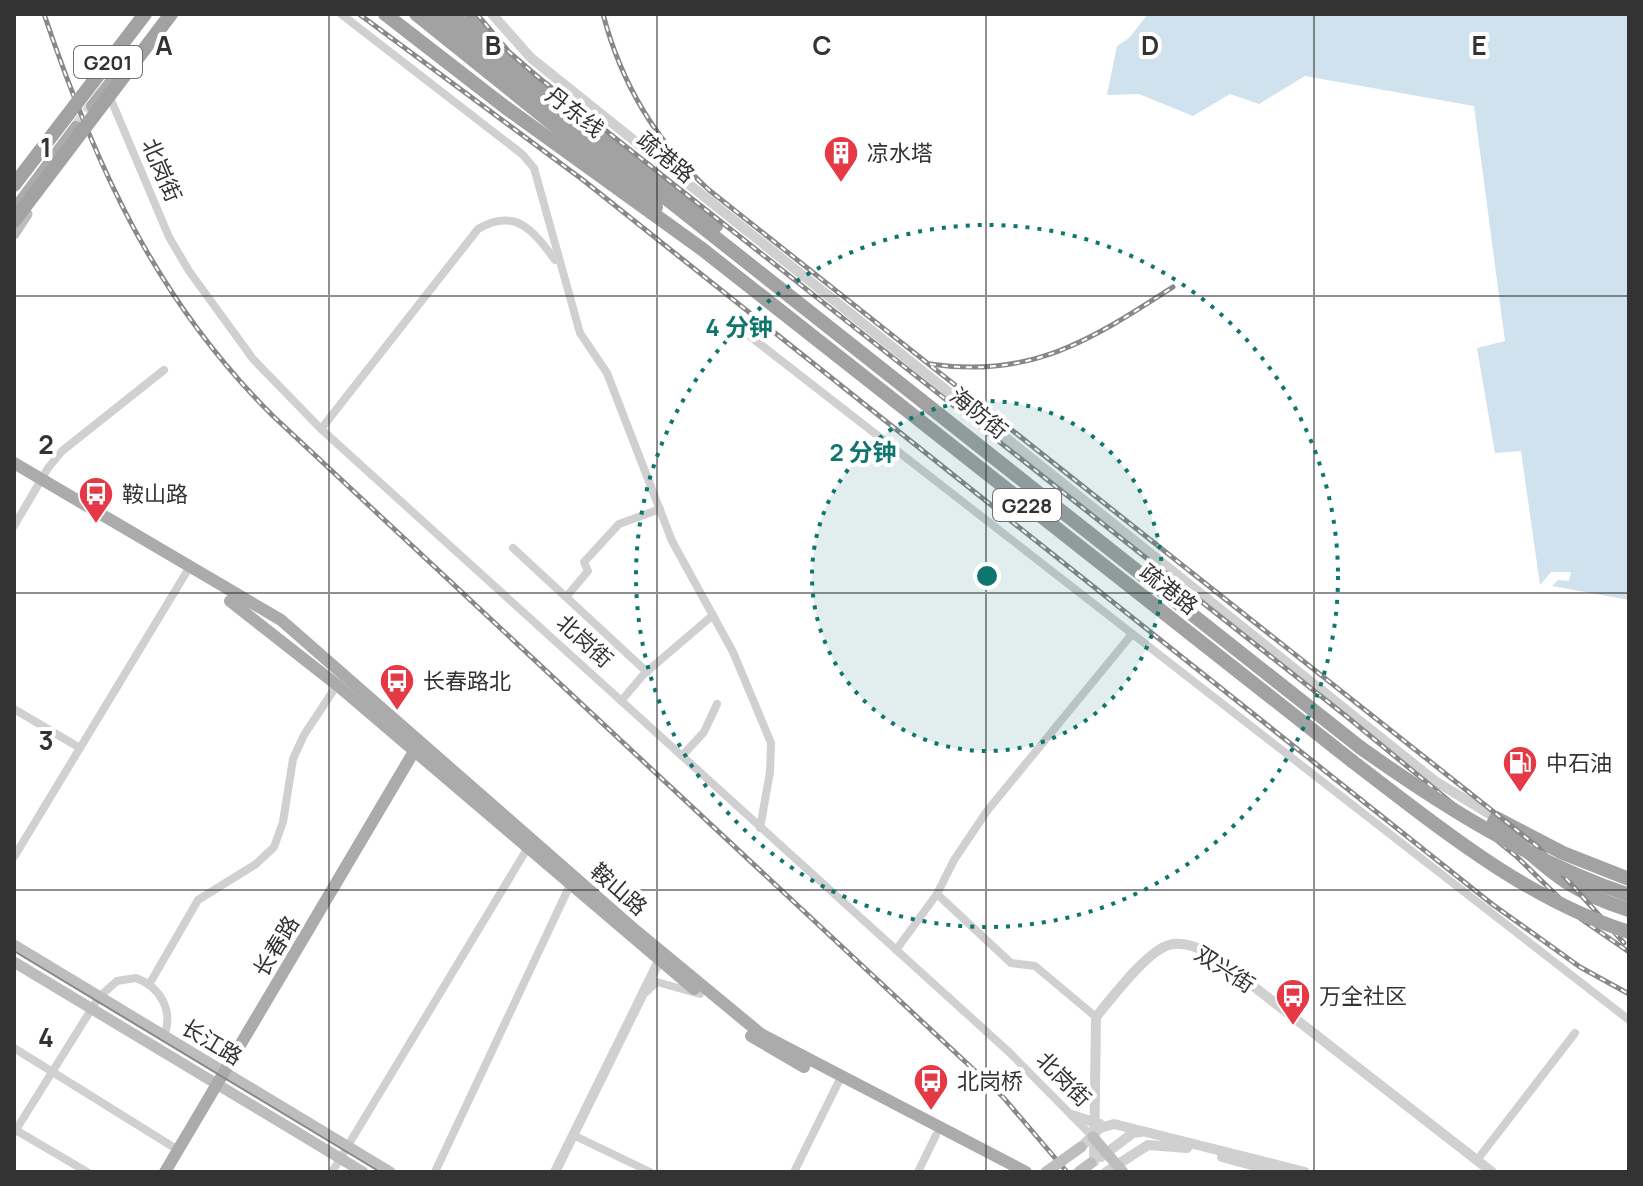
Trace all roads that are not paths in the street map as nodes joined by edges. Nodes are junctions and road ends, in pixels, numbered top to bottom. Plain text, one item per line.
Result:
1 (163, 14) edge
2 (171, 14) edge
3 (178, 14) edge
4 (341, 14) edge
5 (385, 14) edge
6 (403, 14) edge
7 (416, 14) edge
8 (433, 14) edge
9 (450, 14) edge
10 (471, 14) edge
11 (492, 14) edge
12 (147, 15) edge
13 (513, 63) junction
14 (104, 84) junction
15 (88, 96) joint
16 (112, 102) junction
17 (508, 103) junction
18 (72, 116) junction
19 (98, 120) tunnel mouth
20 (82, 141) tunnel mouth
21 (50, 148) junction
22 (27, 157) junction
23 (66, 161) junction
24 (632, 165) junction
25 (44, 169) junction
26 (14, 174) edge
27 (14, 185) edge
28 (45, 190) junction
29 (14, 196) edge
30 (14, 211) edge
31 (14, 221) edge
32 (546, 223) junction
33 (523, 225) junction
34 (14, 234) edge
35 (702, 249) junction
36 (558, 264) junction
37 (738, 327) dead end
38 (164, 370) dead end
39 (321, 429) junction
40 (14, 463) edge
41 (14, 472) edge
42 (40, 483) junction
43 (660, 509) junction
44 (14, 526) edge
45 (513, 548) dead end
46 (187, 571) junction
47 (567, 596) junction
48 (713, 615) junction
49 (1132, 634) junction
50 (647, 672) junction
51 (337, 685) junction
52 (621, 701) junction
53 (717, 704) dead end
54 (14, 709) edge
55 (418, 746) junction
56 (80, 748) junction
57 (682, 756) junction
58 (1495, 820) joint
59 (760, 828) junction
60 (1524, 837) junction
61 (527, 849) junction
62 (1563, 853) junction
63 (14, 857) edge
64 (1554, 876) junction
65 (1629, 879) edge
66 (570, 885) junction
67 (937, 894) junction
68 (1629, 895) edge
69 (1629, 910) edge
70 (1629, 932) edge
71 (14, 945) edge
72 (896, 950) junction
73 (659, 961) junction
74 (14, 962) edge
75 (150, 983) junction
76 (700, 994) junction
77 (642, 996) junction
78 (99, 997) junction
79 (92, 1008) junction
80 (1096, 1017) junction
81 (1629, 1020) edge
82 (1575, 1033) dead end
83 (164, 1036) junction
84 (14, 1048) edge
85 (54, 1073) junction
86 (221, 1078) junction
87 (839, 1081) junction
88 (1072, 1115) junction
89 (1094, 1123) junction
90 (1106, 1124) junction
91 (15, 1131) edge
92 (1147, 1131) junction
93 (573, 1135) junction
94 (936, 1135) junction
95 (1093, 1137) junction
96 (1125, 1140) junction
97 (1169, 1144) junction
98 (348, 1147) junction
99 (1081, 1147) joint
100 (178, 1150) junction
101 (1099, 1158) junction
102 (340, 1159) junction
103 (1477, 1160) junction
104 (1120, 1168) edge
105 (1027, 1171) edge
106 (87, 1172) edge
107 (165, 1172) edge
108 (332, 1172) edge
109 (363, 1172) edge
110 (390, 1172) edge
111 (435, 1172) edge
112 (555, 1172) edge
113 (650, 1172) edge
114 (794, 1172) edge
115 (918, 1172) edge
116 (1009, 1172) edge
117 (1046, 1172) edge
118 (1079, 1172) edge
119 (1104, 1172) edge
120 (1277, 1172) edge
121 (1305, 1172) edge
122 (1492, 1172) edge

1 - 14 main road
2 - 31 highway, G201, bridge
3 - 16 main road
4 - 32 street
5 - 17 highway
6 - 17 highway
7 - 35 highway, 丹东线 / G228
8 - 24 highway
9 - 13 highway
10 - 13 highway, G228
11 - 58 street, 海防街
12 - 14 main road
12 - 15 main road
12 - 27 highway, G201, bridge
13 - 24 highway, 疏港路 / G228
14 - 15 main road
14 - 16 street, 北岗街
16 - 19 main road
16 - 39 street, 北岗街
17 - 35 highway
18 - 21 main road
18 - 22 main road
18 - 25 main road
20 - 23 main road
21 - 22 main road
21 - 29 main road
22 - 26 main road
23 - 25 main road
23 - 28 main road
24 - 68 highway, 疏港路 / G228, bridge
25 - 28 main road
25 - 30 main road
28 - 34 main road
32 - 33 street
32 - 36 street
33 - 36 street
33 - 39 street
35 - 70 highway, 疏港路 / G228, bridge
36 - 43 street
37 - 49 street
38 - 42 street
39 - 52 street, 北岗街
40 - 42 main road, 鞍山路
41 - 42 main road, 鞍山路
42 - 44 street
42 - 46 main road, 鞍山路
43 - 47 street
43 - 48 street
45 - 47 street
46 - 51 main road, 鞍山路
46 - 55 main road, 鞍山路
46 - 56 street
47 - 50 street
48 - 50 street
48 - 59 street
49 - 67 street
49 - 81 street
50 - 52 street
51 - 55 main road, 鞍山路
51 - 75 street
52 - 57 street, 北岗街
53 - 57 street
54 - 56 street
55 - 61 main road, 鞍山路
55 - 86 main road, 长春路
55 - 87 main road, 鞍山路
56 - 63 street
57 - 59 street, 北岗街
58 - 60 highway
59 - 72 street, 北岗街
60 - 62 highway
60 - 64 highway
61 - 66 main road, 鞍山路
61 - 98 street
62 - 64 highway
62 - 65 highway
64 - 69 highway
66 - 73 main road, 鞍山路
66 - 111 street
67 - 72 street
67 - 80 street
71 - 78 main road, 长江路
72 - 88 street, 北岗街
73 - 76 main road, 鞍山路
73 - 77 street
74 - 79 main road, 长江路
75 - 78 street
75 - 83 street
76 - 77 street
76 - 87 main road, 鞍山路
77 - 93 street
78 - 79 street
78 - 83 main road, 长江路
79 - 85 street
79 - 86 main road, 长江路
80 - 89 street
80 - 103 street, 双兴街
82 - 103 street
83 - 86 main road, 长江路
84 - 85 street
85 - 91 street
85 - 100 street
86 - 98 main road, 长江路
86 - 100 main road, 长春路
86 - 102 main road, 长江路
87 - 94 main road, 鞍山路
87 - 105 main road, 鞍山路
87 - 114 street
88 - 89 street
88 - 95 street, 北岗街
89 - 90 street
89 - 95 street
90 - 92 street
90 - 95 street
91 - 106 street
92 - 96 street
92 - 121 street
93 - 112 street
93 - 113 street
94 - 115 street
94 - 116 main road, 鞍山路
95 - 99 street
95 - 101 main road, 北岗街
96 - 97 street
96 - 101 street
97 - 104 street
97 - 120 street
98 - 102 street
98 - 110 main road, 长江路
99 - 117 main road, bridge
100 - 107 main road, 长春路
101 - 104 main road, 北岗街
101 - 118 main road
101 - 119 street
102 - 108 street
102 - 109 main road, 长江路
103 - 122 street, 双兴街
104 - 119 street

